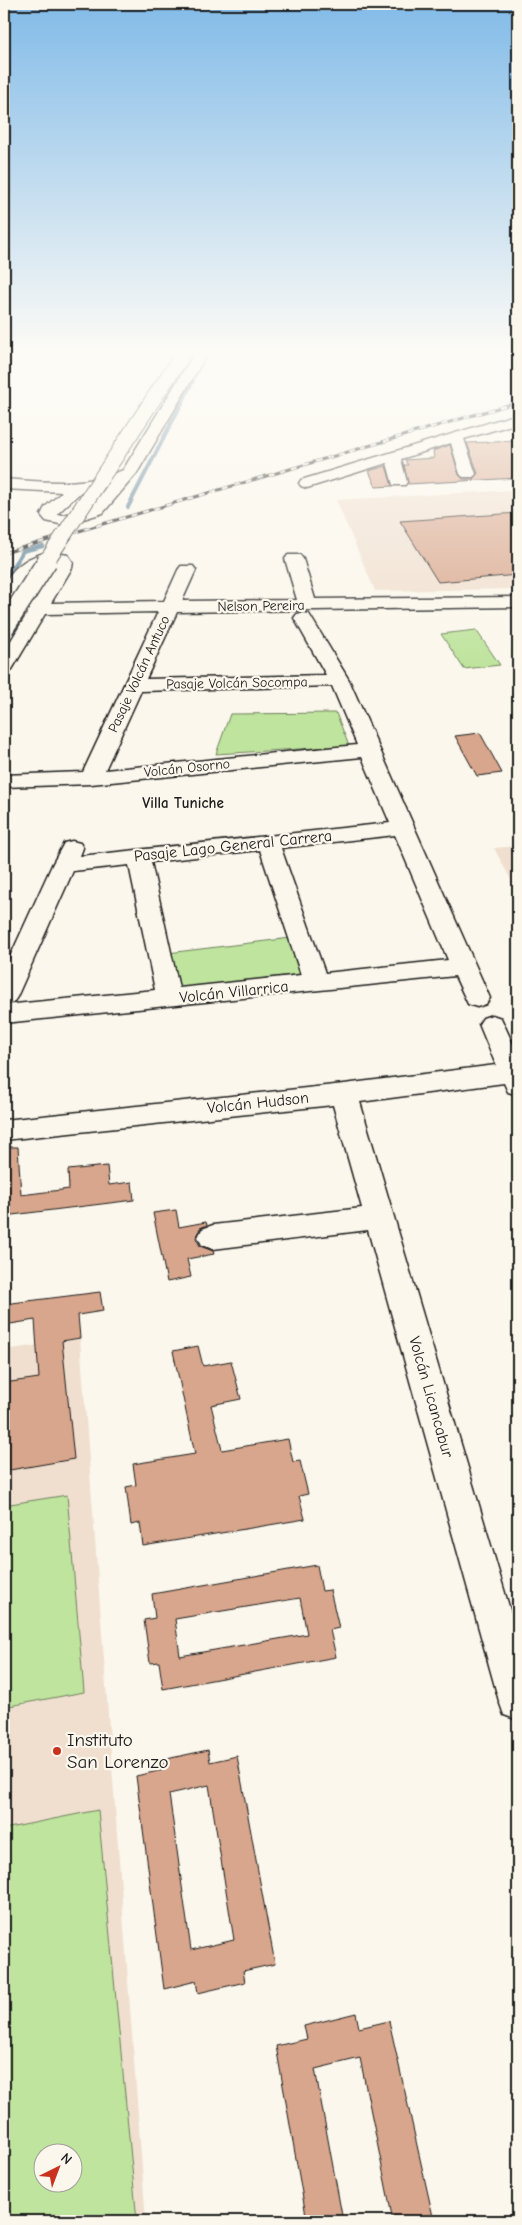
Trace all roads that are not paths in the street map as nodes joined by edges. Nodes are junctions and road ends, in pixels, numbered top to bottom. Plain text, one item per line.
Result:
1 (114, 458) edge
2 (138, 458) edge
3 (387, 458) edge
4 (393, 458) edge
5 (461, 458) edge
6 (129, 473) junction
7 (468, 474) dead end
8 (399, 482) dead end
9 (307, 483) dead end
10 (4, 484) edge
11 (77, 487) junction
12 (294, 559) dead end
13 (187, 570) dead end
14 (4, 601) edge
15 (518, 602) edge
16 (4, 609) edge
17 (39, 609) junction
18 (306, 611) junction
19 (167, 615) junction
20 (358, 618) dead end
21 (4, 624) edge
22 (29, 624) junction
23 (4, 628) edge
24 (4, 667) edge
25 (339, 680) junction
26 (134, 685) junction
27 (369, 750) junction
28 (91, 778) junction
29 (4, 781) edge
30 (403, 828) junction
31 (268, 842) junction
32 (139, 857) junction
33 (464, 968) junction
34 (316, 983) junction
35 (4, 997) edge
36 (169, 998) junction
37 (477, 998) dead end
38 (4, 1014) edge
39 (492, 1024) dead end
40 (515, 1078) edge
41 (344, 1094) junction
42 (4, 1130) edge
43 (380, 1217) junction
44 (214, 1237) dead end
45 (518, 1701) edge

1 - 23 street, bridge
2 - 6 street
3 - 9 street
4 - 8 street
5 - 7 street
6 - 11 street
6 - 11 street
10 - 11 street
12 - 18 street
13 - 19 street, Pasaje Volcán Antuco
14 - 17 street
15 - 18 street, Nelson Pereira
16 - 17 street, Nelson Pereira
17 - 19 street, Nelson Pereira
17 - 22 street
18 - 19 street, Nelson Pereira
18 - 20 street, Nelson Pereira
18 - 25 street
19 - 22 street, Nelson Pereira
19 - 26 street, Pasaje Volcán Antuco
21 - 22 street, Nelson Pereira
22 - 24 street
25 - 26 street, Pasaje Volcán Socompa
25 - 27 street
26 - 28 street, Pasaje Volcán Antuco
27 - 28 street, Volcán Osorno
27 - 30 street
28 - 29 street, Volcán Osorno
30 - 31 street, Pasaje Lago General Carrera
30 - 33 street
31 - 32 street, Pasaje Lago General Carrera
31 - 34 street
32 - 35 street, Pasaje Lago General Carrera
32 - 36 street
33 - 34 street, Volcán Villarrica
33 - 37 street
34 - 36 street, Volcán Villarrica
36 - 38 street, Volcán Villarrica
39 - 40 street
40 - 41 street, Volcán Hudson
41 - 42 street, Volcán Hudson
41 - 43 street, Volcán Licancabur
43 - 44 street
43 - 45 street, Volcán Licancabur

